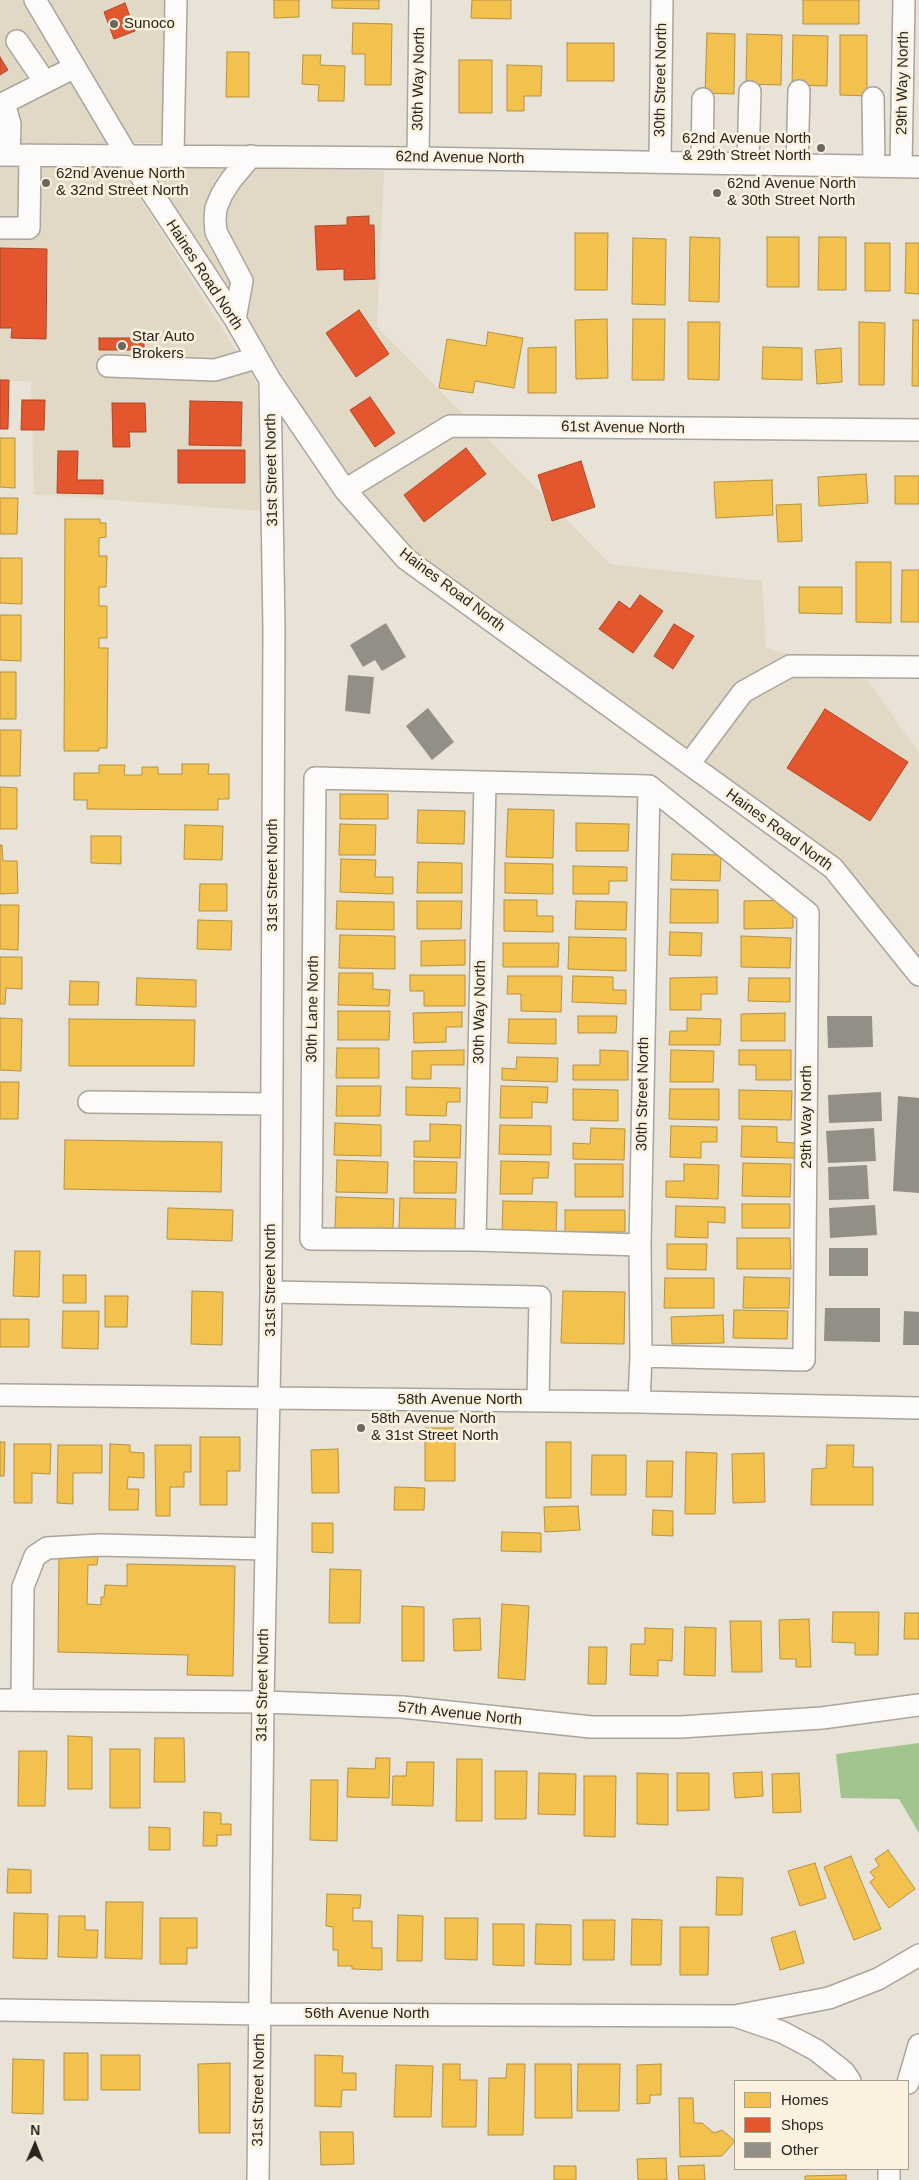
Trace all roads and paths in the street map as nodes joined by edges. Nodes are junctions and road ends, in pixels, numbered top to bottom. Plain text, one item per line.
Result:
1 (35, 0) edge
2 (176, 0) edge
3 (420, 0) edge
4 (662, 0) edge
5 (904, 0) edge
6 (17, 41) dead end
7 (75, 68) junction
8 (45, 82) junction
9 (799, 91) dead end
10 (750, 92) dead end
11 (873, 98) dead end
12 (703, 99) dead end
13 (13, 155) edge
14 (127, 155) junction
15 (173, 155) junction
16 (251, 156) junction
17 (418, 158) junction
18 (660, 161) junction
19 (702, 162) junction
20 (748, 163) junction
21 (797, 164) junction
22 (874, 166) junction
23 (910, 166) edge
24 (0, 228) edge
25 (235, 319) junction
26 (256, 358) junction
27 (108, 366) dead end
28 (270, 380) junction
29 (919, 430) edge
30 (345, 490) junction
31 (919, 667) edge
32 (689, 764) junction
33 (485, 783) junction
34 (650, 786) junction
35 (919, 975) edge
36 (89, 1102) dead end
37 (272, 1104) junction
38 (475, 1240) junction
39 (640, 1245) junction
40 (271, 1292) junction
41 (641, 1356) junction
42 (0, 1395) edge
43 (269, 1399) junction
44 (538, 1400) junction
45 (639, 1402) junction
46 (919, 1408) edge
47 (266, 1549) junction
48 (0, 1700) edge
49 (22, 1700) junction
50 (263, 1702) junction
51 (919, 1705) edge
52 (919, 1955) edge
53 (0, 2010) edge
54 (260, 2014) junction
55 (735, 2016) junction
56 (919, 2045) edge
57 (849, 2080) edge
58 (909, 2080) edge
59 (258, 2180) edge

1 - 7 street, Haines Road North
2 - 15 street
3 - 17 street, 30th Way North
4 - 18 street, 30th Street North
5 - 23 street, 29th Way North
6 - 8 street
7 - 8 street
7 - 14 street, Haines Road North
8 - 13 street
9 - 21 street
10 - 20 street
11 - 22 street
12 - 19 street
13 - 14 street, 62nd Avenue North
13 - 24 street
14 - 15 street, 62nd Avenue North
14 - 25 street, Haines Road North
15 - 16 street, 62nd Avenue North
16 - 17 street, 62nd Avenue North
16 - 25 street
17 - 18 street, 62nd Avenue North
18 - 19 street, 62nd Avenue North
19 - 20 street, 62nd Avenue North
20 - 21 street, 62nd Avenue North
21 - 22 street, 62nd Avenue North
22 - 23 street, 62nd Avenue North
25 - 26 street, Haines Road North
26 - 27 street
26 - 28 street, Haines Road North
28 - 30 street, Haines Road North
28 - 37 street, 31st Street North
29 - 30 street, 61st Avenue North
30 - 32 street, Haines Road North
31 - 32 street
32 - 35 street, Haines Road North
33 - 34 street
33 - 38 street, 30th Way North
33 - 38 street, 30th Lane North
34 - 39 street, 30th Street North
34 - 41 street, 29th Way North
36 - 37 street
37 - 40 street, 31st Street North
38 - 39 street
39 - 41 street, 30th Street North
40 - 43 street, 31st Street North
40 - 44 street
41 - 45 street, 30th Street North
42 - 43 street, 58th Avenue North
43 - 44 street, 58th Avenue North
43 - 47 street, 31st Street North
44 - 45 street, 58th Avenue North
45 - 46 street, 58th Avenue North
47 - 49 street
47 - 50 street, 31st Street North
48 - 49 street, 57th Avenue North
49 - 50 street, 57th Avenue North
50 - 51 street, 57th Avenue North
50 - 54 street, 31st Street North
52 - 55 street
53 - 54 street, 56th Avenue North
54 - 55 street, 56th Avenue North
54 - 59 street, 31st Street North
55 - 57 street
56 - 58 street

